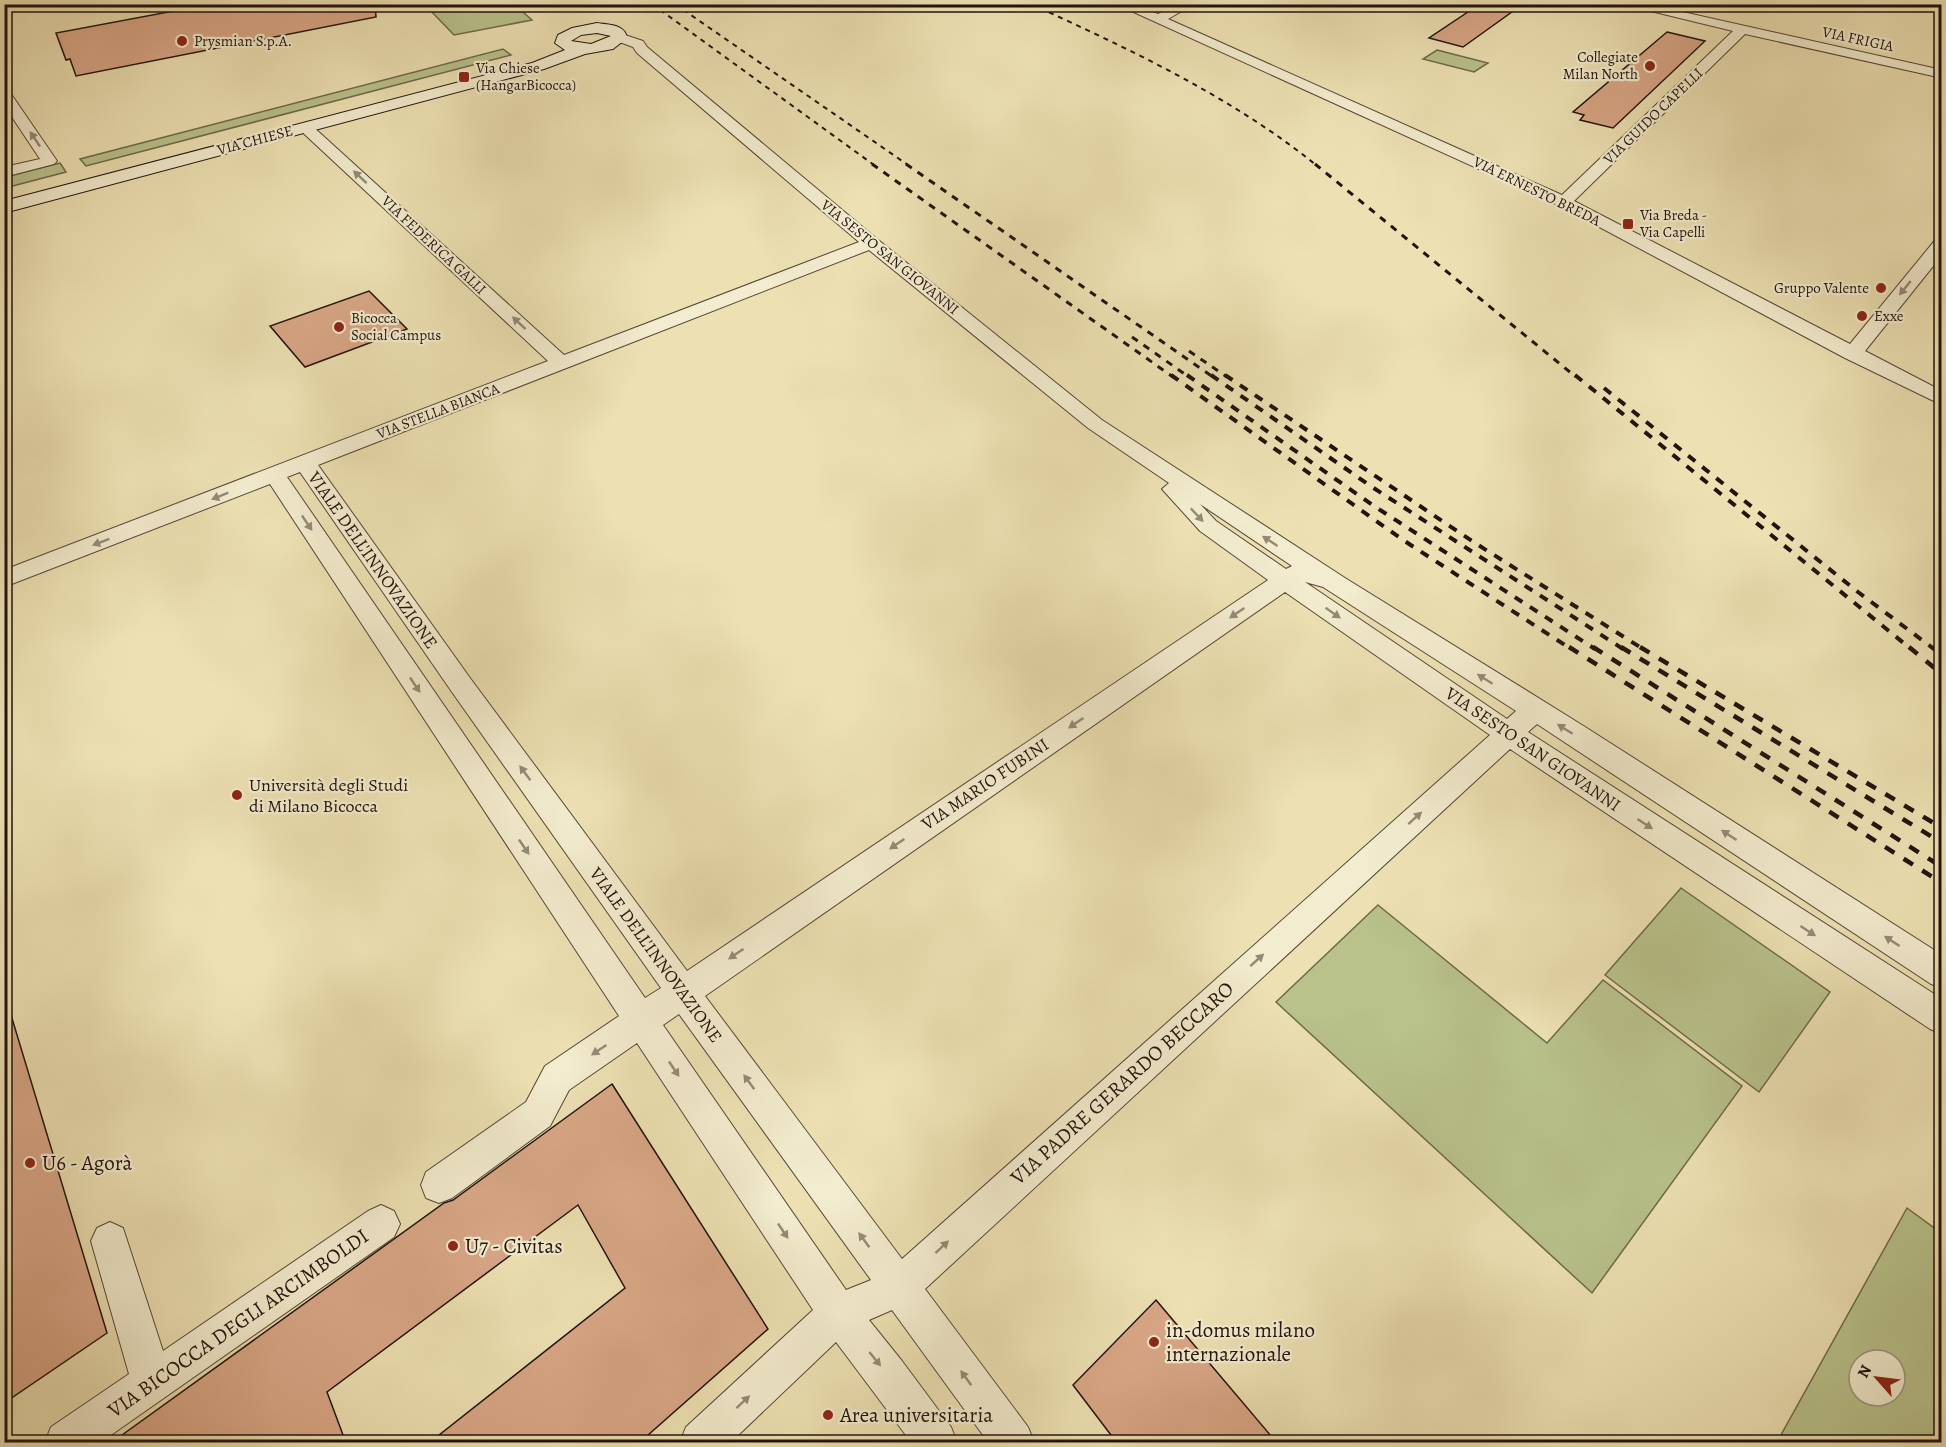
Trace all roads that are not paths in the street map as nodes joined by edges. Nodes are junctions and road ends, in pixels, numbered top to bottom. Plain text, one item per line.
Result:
1 (1122, 4) edge
2 (1188, 4) edge
3 (1628, 4) edge
4 (1160, 18) junction
5 (586, 29) joint
6 (1742, 30) junction
7 (616, 34) junction
8 (567, 46) junction
9 (604, 46) junction
10 (584, 49) junction
11 (642, 50) junction
12 (506, 74) junction
13 (1941, 74) edge
14 (4, 94) edge
15 (305, 127) junction
16 (4, 172) edge
17 (1564, 202) junction
18 (4, 207) edge
19 (871, 243) junction
20 (1941, 243) edge
21 (1852, 354) junction
22 (562, 363) junction
23 (1941, 399) edge
24 (1143, 457) junction
25 (304, 463) junction
26 (274, 474) junction
27 (4, 579) edge
28 (1285, 580) junction
29 (1336, 584) junction
30 (1534, 710) junction
31 (1509, 734) junction
32 (1941, 973) edge
33 (682, 991) junction
34 (1941, 1018) edge
35 (641, 1021) junction
36 (439, 1185) dead end
37 (381, 1224) dead end
38 (110, 1241) dead end
39 (899, 1287) junction
40 (838, 1313) junction
41 (152, 1382) junction
42 (66, 1443) edge
43 (701, 1443) edge
44 (936, 1443) edge
45 (1013, 1443) edge

1 - 4 street, VIA ERNESTO BREDA
2 - 4 street
3 - 6 street, VIA FRIGIA
4 - 17 street, VIA ERNESTO BREDA
5 - 7 street, VIA SESTO SAN GIOVANNI
5 - 8 street, VIA CHIESE
6 - 13 street, VIA FRIGIA
6 - 17 street, VIA GUIDO CAPELLI
7 - 9 street
7 - 11 street, VIA SESTO SAN GIOVANNI
8 - 10 street, VIA CHIESE
8 - 12 street, VIA CHIESE
9 - 10 street, VIA CHIESE
9 - 11 street
10 - 12 street, VIA CHIESE
11 - 19 street, VIA SESTO SAN GIOVANNI
12 - 15 street, VIA CHIESE
16 -> 14 street
15 - 18 street, VIA CHIESE
22 -> 15 street, VIA FEDERICA GALLI
17 - 21 street, VIA ERNESTO BREDA
19 - 22 street, VIA STELLA BIANCA
19 - 24 street, VIA SESTO SAN GIOVANNI
20 -> 21 street
21 - 23 street, VIA ERNESTO BREDA
22 - 25 street, VIA STELLA BIANCA
24 -> 28 street, VIA SESTO SAN GIOVANNI
29 -> 24 street, VIA SESTO SAN GIOVANNI
25 - 26 street, VIA STELLA BIANCA
33 -> 25 street, VIALE DELL'INNOVAZIONE
26 -> 27 street, VIA STELLA BIANCA
26 -> 35 street, VIALE DELL'INNOVAZIONE
28 - 29 street, VIA MARIO FUBINI
28 -> 31 street, VIA SESTO SAN GIOVANNI
28 -> 33 street, VIA MARIO FUBINI
30 -> 29 street, VIA SESTO SAN GIOVANNI
30 - 31 street, VIA PADRE GERARDO BECCARO
32 -> 30 street, VIA SESTO SAN GIOVANNI
31 -> 34 street, VIA SESTO SAN GIOVANNI
39 -> 31 street, VIA PADRE GERARDO BECCARO
33 - 35 street, VIA MARIO FUBINI
39 -> 33 street, VIALE DELL'INNOVAZIONE
35 -> 36 street
35 -> 40 street, VIALE DELL'INNOVAZIONE
37 - 41 street, VIA BICOCCA DEGLI ARCIMBOLDI
38 - 41 street
39 - 40 street, VIA PADRE GERARDO BECCARO
45 -> 39 street, VIALE DELL'INNOVAZIONE
43 -> 40 street, VIA PADRE GERARDO BECCARO
40 -> 44 street, VIALE DELL'INNOVAZIONE
41 - 42 street, VIA BICOCCA DEGLI ARCIMBOLDI

